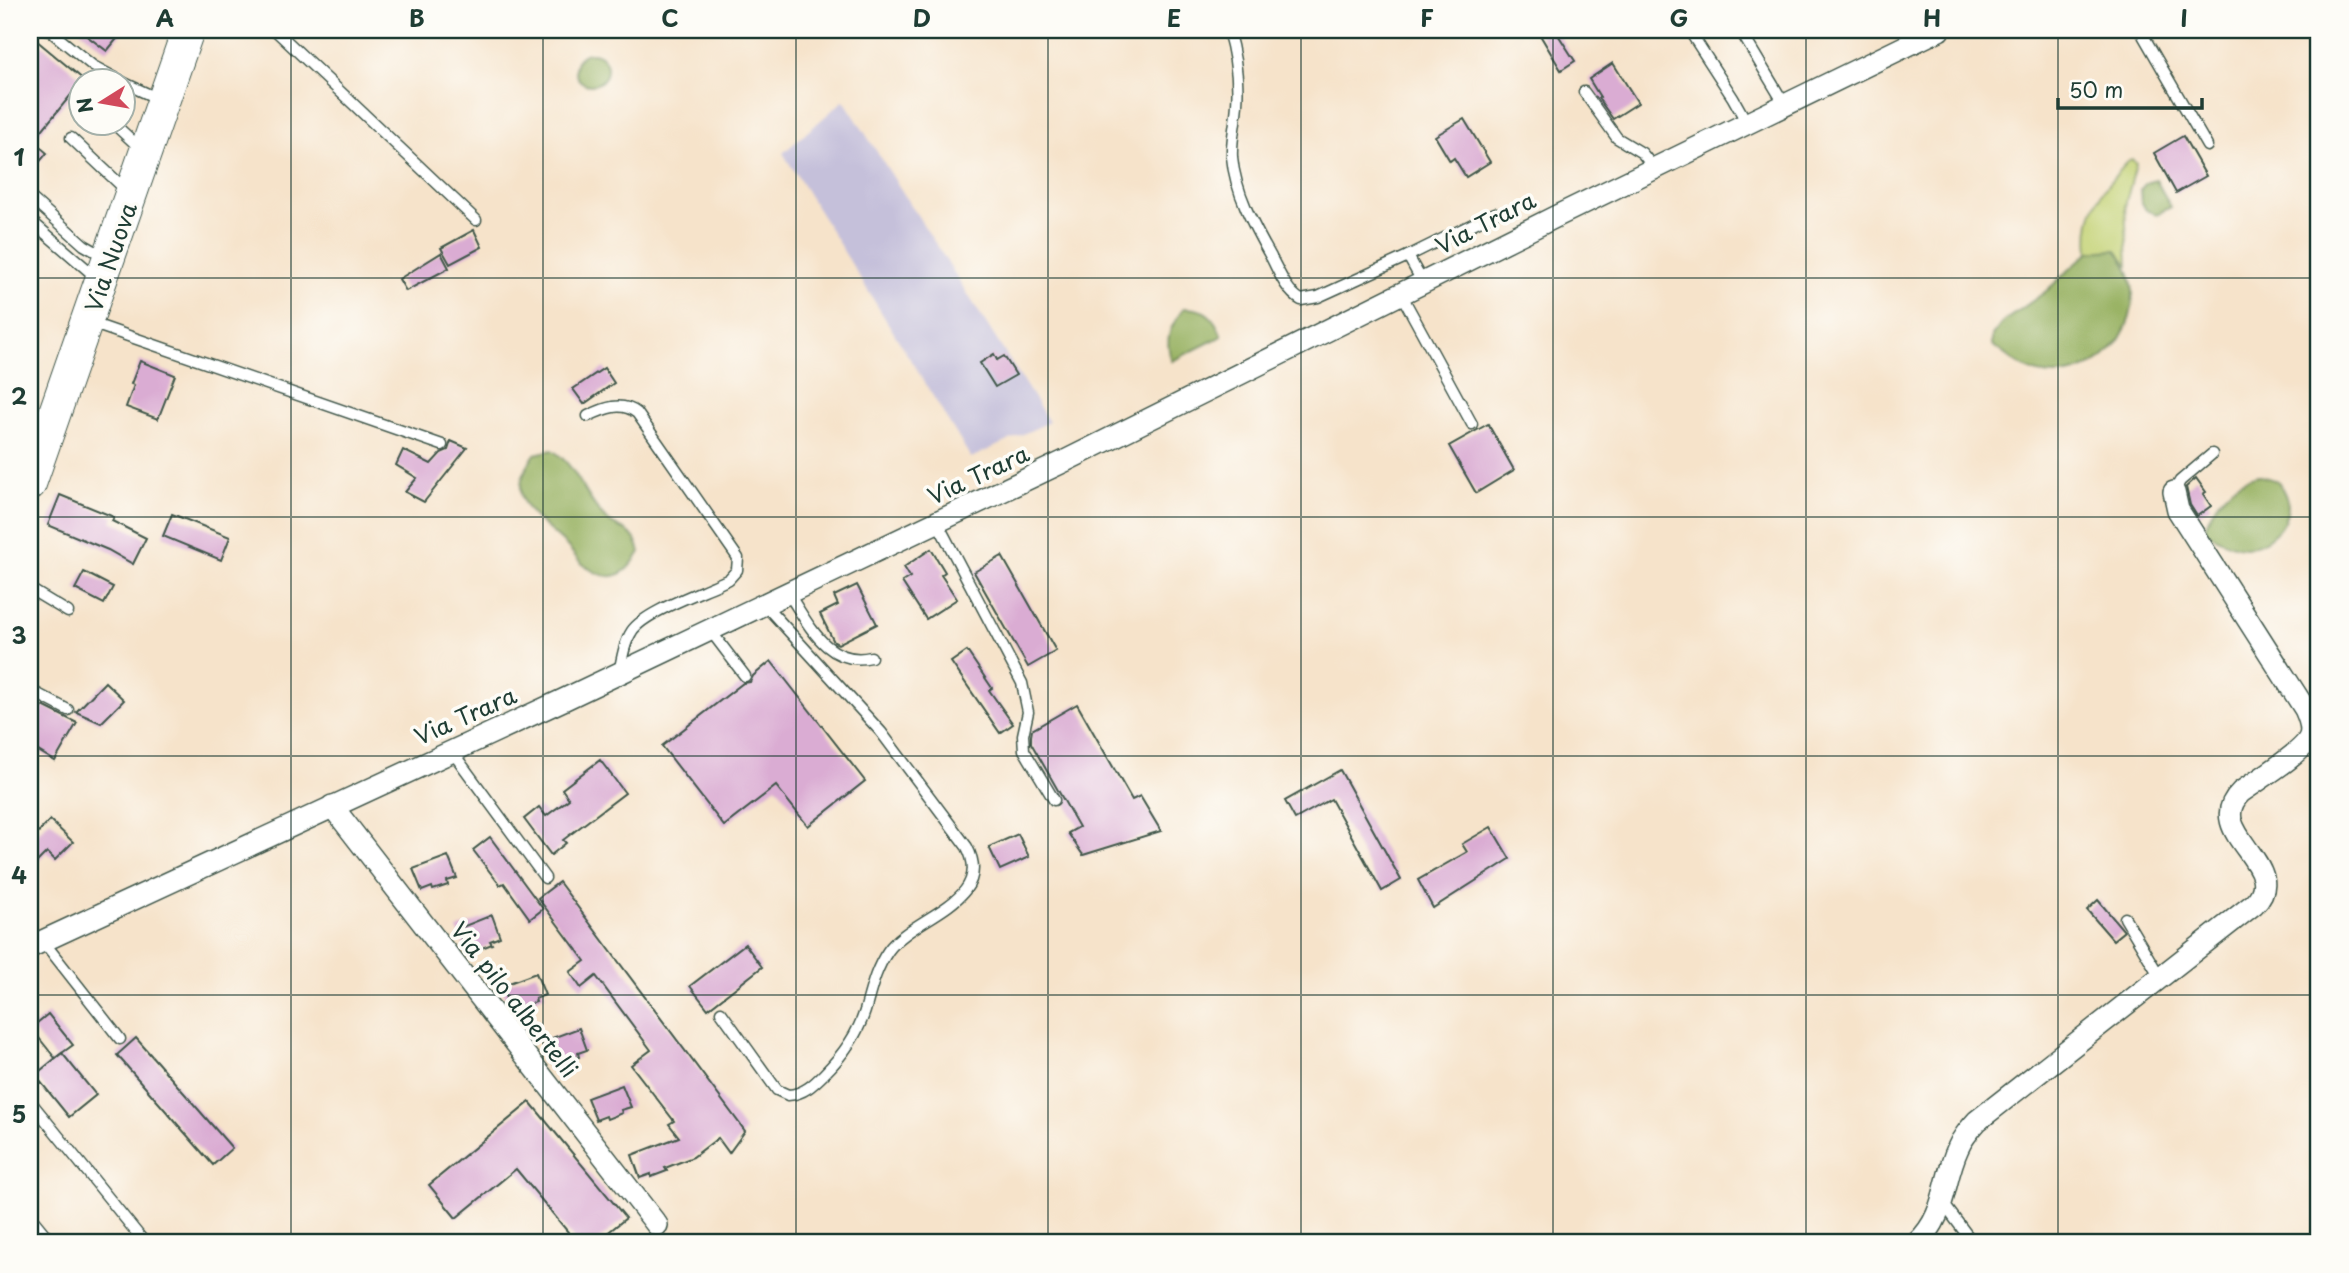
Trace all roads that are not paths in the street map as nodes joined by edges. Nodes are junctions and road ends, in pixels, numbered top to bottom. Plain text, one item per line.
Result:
1 (49, 30) edge
2 (188, 30) edge
3 (275, 30) edge
4 (1228, 30) edge
5 (1689, 30) edge
6 (1740, 30) edge
7 (1939, 30) edge
8 (2140, 30) edge
9 (93, 66) edge
10 (136, 88) edge
11 (1584, 92) dead end
12 (164, 102) junction
13 (1786, 104) junction
14 (1747, 123) junction
15 (127, 136) edge
16 (71, 138) dead end
17 (2207, 146) dead end
18 (146, 154) junction
19 (1654, 169) junction
20 (132, 195) junction
21 (30, 197) edge
22 (1495, 213) dead end
23 (30, 220) edge
24 (475, 220) dead end
25 (1408, 256) junction
26 (106, 270) junction
27 (1423, 283) junction
28 (1401, 294) junction
29 (88, 323) junction
30 (588, 416) dead end
31 (1472, 424) dead end
32 (442, 444) dead end
33 (2212, 454) dead end
34 (30, 484) edge
35 (2174, 492) joint
36 (937, 522) junction
37 (30, 589) edge
38 (788, 593) junction
39 (764, 604) junction
40 (68, 612) dead end
41 (710, 630) junction
42 (871, 657) dead end
43 (619, 673) junction
44 (745, 677) dead end
45 (30, 690) edge
46 (68, 710) dead end
47 (450, 750) junction
48 (1054, 800) dead end
49 (332, 806) junction
50 (545, 878) dead end
51 (2125, 918) dead end
52 (37, 944) edge
53 (2160, 977) junction
54 (720, 1012) dead end
55 (120, 1039) dead end
56 (30, 1101) edge
57 (1942, 1203) junction
58 (30, 1216) edge
59 (657, 1225) dead end
60 (52, 1243) edge
61 (145, 1243) edge
62 (1917, 1243) edge
63 (1973, 1243) edge

1 - 9 lane
2 - 12 main road, Via Nuova
3 - 24 lane
4 - 25 lane
5 - 14 lane
6 - 13 lane
7 - 13 street, Via Trara
8 - 17 lane
10 - 12 lane
11 - 19 lane
12 - 18 main road, Via Nuova
13 - 14 street, Via Trara
14 - 19 street, Via Trara
15 - 18 lane
16 - 20 lane
18 - 20 main road, Via Nuova
19 - 27 street, Via Trara
20 - 26 main road, Via Nuova
21 - 26 lane
22 - 25 lane
23 - 26 lane
25 - 27 lane
26 - 29 main road, Via Nuova
27 - 28 street, Via Trara
28 - 31 lane
28 - 36 street, Via Trara
29 - 32 lane
29 - 34 main road, Via Nuova
30 - 43 lane
33 - 35 lane
35 - 53 street
36 - 38 street, Via Trara
36 - 48 lane
37 - 40 lane
38 - 39 street, Via Trara
38 - 42 lane
39 - 41 street, Via Trara
39 - 54 lane
41 - 43 street, Via Trara
41 - 44 lane
43 - 47 street, Via Trara
45 - 46 lane
47 - 49 street, Via Trara
47 - 50 lane
49 - 52 street, Via Trara
49 - 59 street, Via pilo albertelli
51 - 53 lane
52 - 55 lane
53 - 57 street
56 - 61 lane
57 - 62 street
57 - 63 lane
58 - 60 lane

